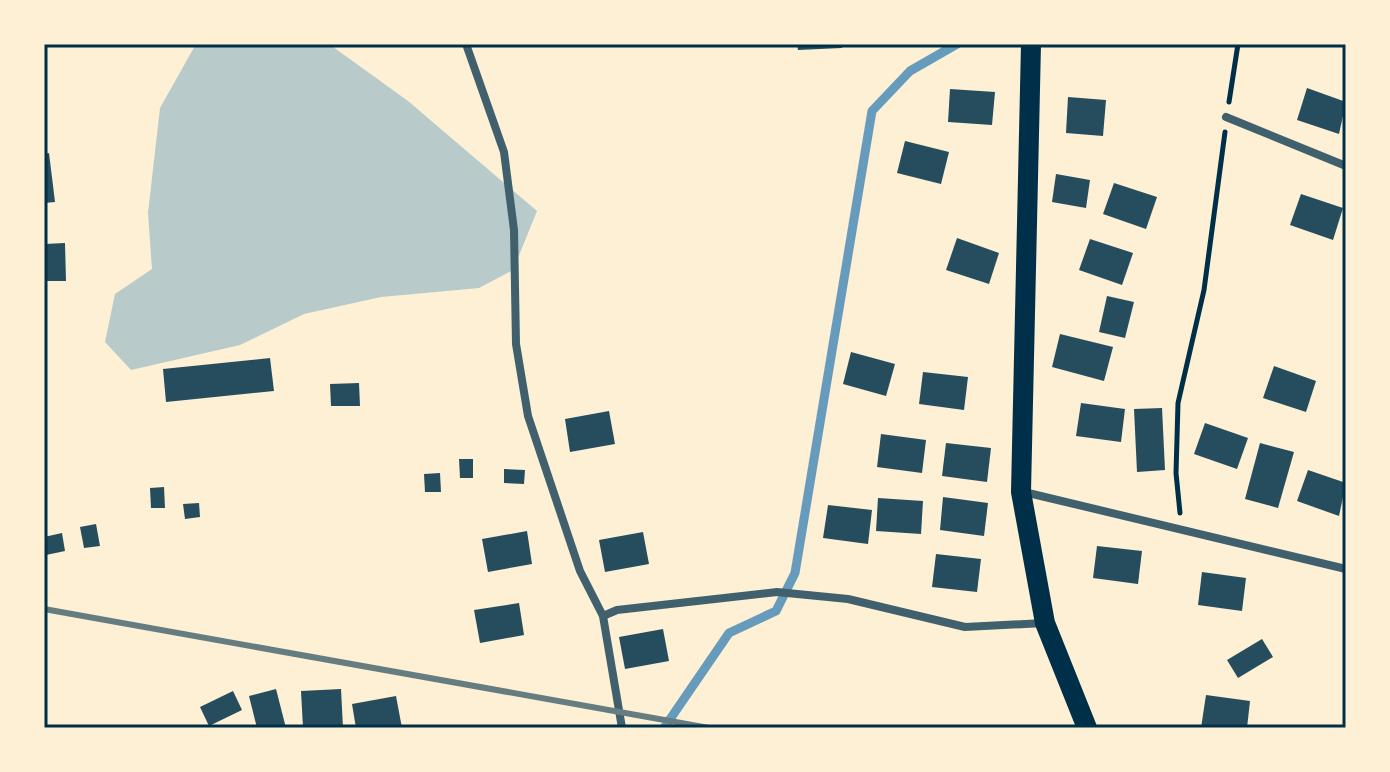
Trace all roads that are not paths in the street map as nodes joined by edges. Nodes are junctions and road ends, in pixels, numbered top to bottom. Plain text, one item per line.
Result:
1 (466, 44) edge
2 (1031, 44) edge
3 (1226, 117) road end
4 (1346, 166) edge
5 (1021, 492) junction
6 (1346, 569) edge
7 (603, 616) junction
8 (1045, 623) junction
9 (622, 728) edge
10 (1087, 728) edge

1 - 7 street
2 - 5 main road
3 - 4 street
5 - 6 street
5 - 8 main road
7 - 8 street
7 - 9 street
8 - 10 main road

